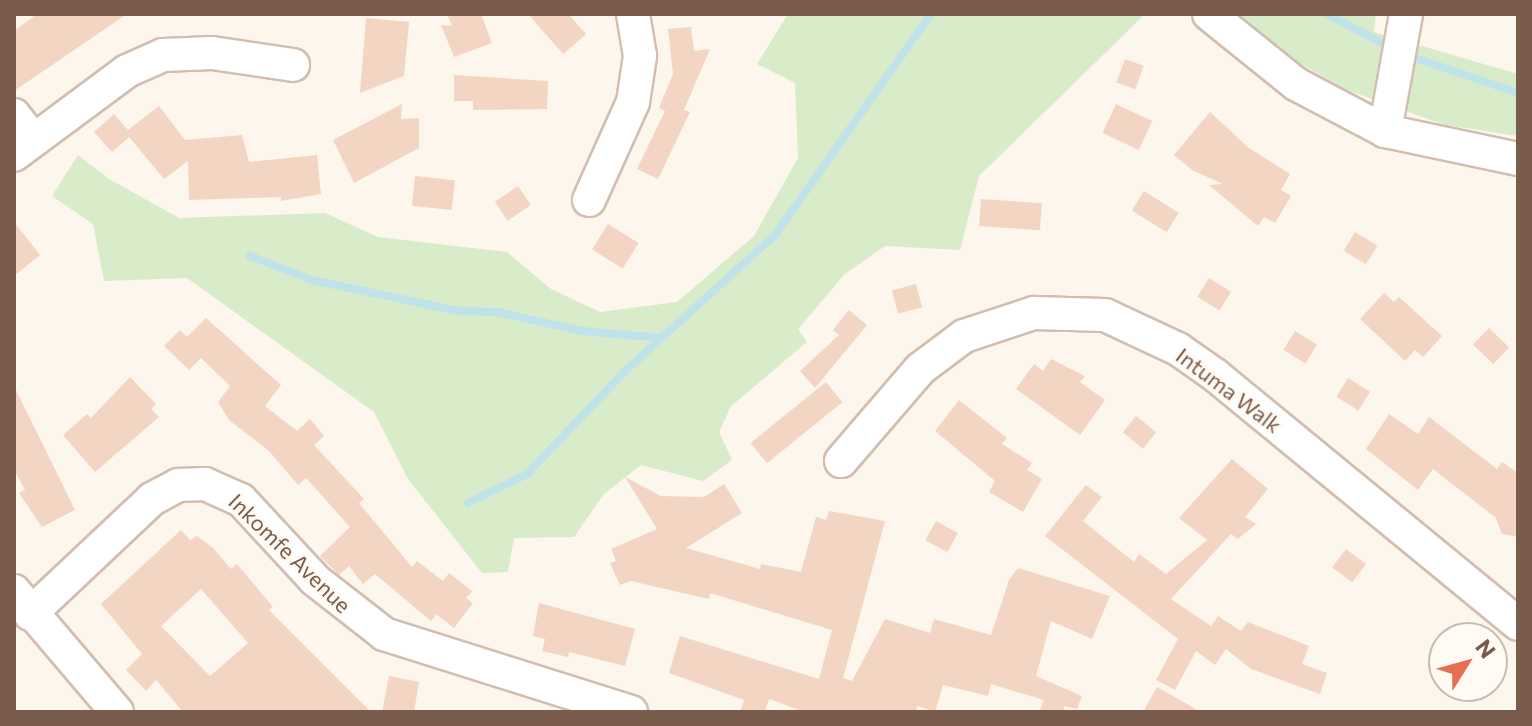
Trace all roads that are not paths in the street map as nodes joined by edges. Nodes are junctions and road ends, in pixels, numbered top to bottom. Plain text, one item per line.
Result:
1 (633, 14) edge
2 (1209, 14) edge
3 (1404, 23) edge
4 (293, 65) dead end
5 (1385, 131) junction
6 (20, 136) edge
7 (1518, 159) edge
8 (589, 200) dead end
9 (841, 461) dead end
10 (22, 603) edge
11 (1518, 624) edge
12 (117, 712) edge
13 (631, 712) edge

1 - 8 street
2 - 5 street
3 - 5 street
4 - 6 street
5 - 7 street
9 - 11 street, Intuma Walk
10 - 12 street
10 - 13 street, Inkomfe Avenue

